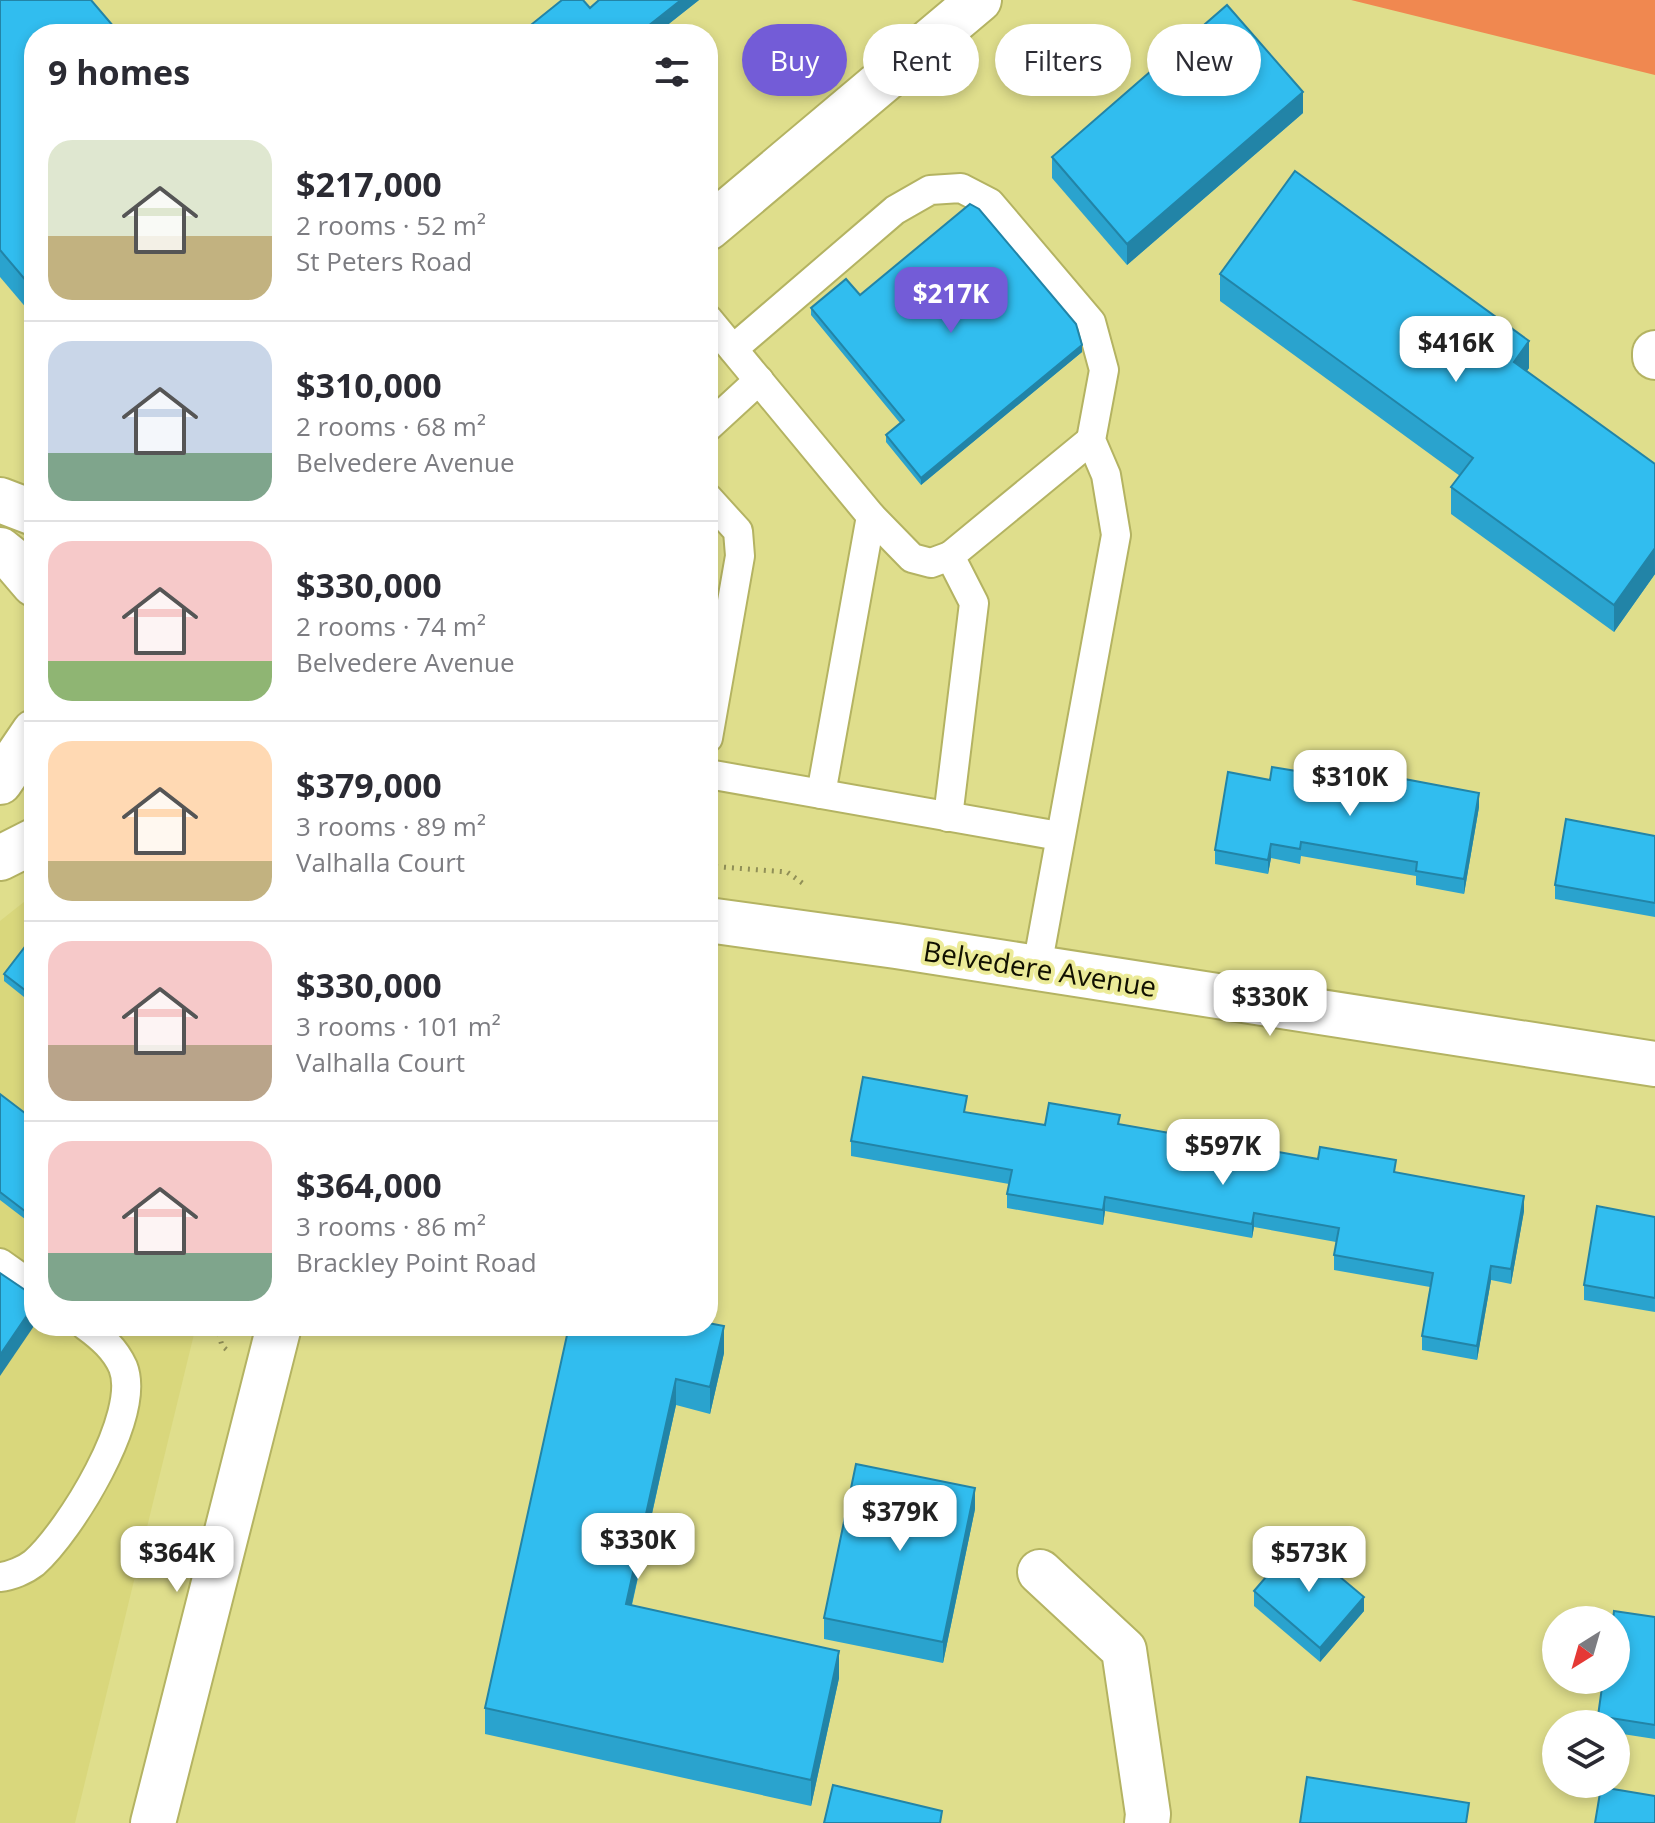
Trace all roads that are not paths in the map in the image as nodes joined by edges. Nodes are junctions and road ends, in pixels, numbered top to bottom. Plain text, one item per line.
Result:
1 (979, 0) edge
2 (718, 220) edge
3 (718, 331) edge
4 (733, 349) junction
5 (759, 380) junction
6 (718, 418) edge
7 (1091, 440) junction
8 (0, 500) edge
9 (24, 509) edge
10 (718, 509) edge
11 (871, 516) junction
12 (0, 550) edge
13 (950, 556) junction
14 (24, 572) edge
15 (718, 681) edge
16 (24, 747) edge
17 (718, 776) edge
18 (0, 782) edge
19 (821, 794) junction
20 (948, 817) junction
21 (1059, 836) junction
22 (24, 846) edge
23 (0, 858) edge
24 (718, 921) edge
25 (1037, 967) junction
26 (1655, 1064) edge
27 (0, 1263) edge
28 (24, 1280) edge
29 (99, 1336) edge
30 (276, 1336) edge
31 (1040, 1572) dead end
32 (0, 1577) edge
33 (153, 1823) edge
34 (1147, 1823) edge

1 - 2 main road
3 - 4 lane
4 - 5 lane
4 - 7 lane
5 - 6 lane
5 - 11 lane
7 - 13 lane
7 - 21 lane
8 - 9 main road
10 - 15 lane
11 - 13 lane
11 - 19 lane
12 - 14 main road
13 - 20 lane
16 - 18 main road
17 - 19 lane
19 - 20 lane
20 - 21 lane
21 - 25 lane
22 - 23 main road
24 - 25 main road, Belvedere Avenue
25 - 26 main road, Belvedere Avenue
27 - 28 lane
29 - 32 lane
30 - 33 main road
31 - 34 main road

